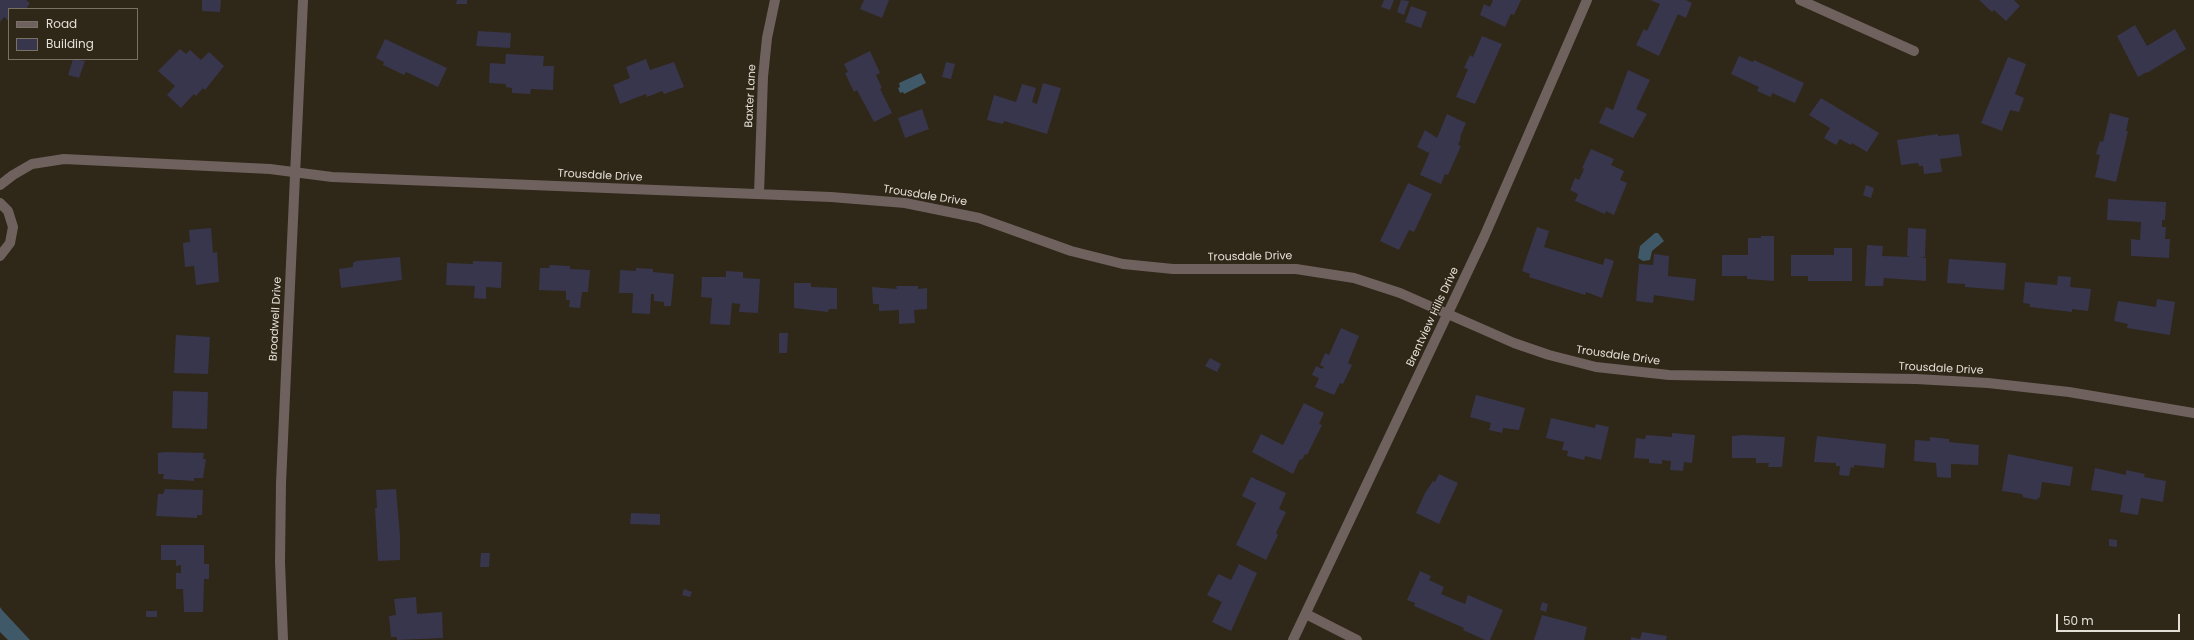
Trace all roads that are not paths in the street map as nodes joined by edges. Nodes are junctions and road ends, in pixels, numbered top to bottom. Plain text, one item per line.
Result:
1 (303, 0) edge
2 (775, 0) edge
3 (1586, 0) edge
4 (1800, 0) edge
5 (1914, 51) dead end
6 (296, 172) junction
7 (0, 185) edge
8 (759, 194) junction
9 (0, 202) edge
10 (0, 256) edge
11 (1448, 314) junction
12 (2194, 413) edge
13 (1306, 614) junction
14 (283, 640) edge
15 (1293, 640) edge
16 (1357, 640) edge

1 - 6 street, Broadwell Drive
2 - 8 street, Baxter Lane
3 - 11 street, Brentview Hills Drive
4 - 5 street
6 - 7 street, Trousdale Drive
6 - 8 street, Trousdale Drive
6 - 14 street, Broadwell Drive
8 - 11 street, Trousdale Drive
9 - 10 street
11 - 12 street, Trousdale Drive
11 - 13 street, Brentview Hills Drive
13 - 15 street, Brentview Hills Drive
13 - 16 street

